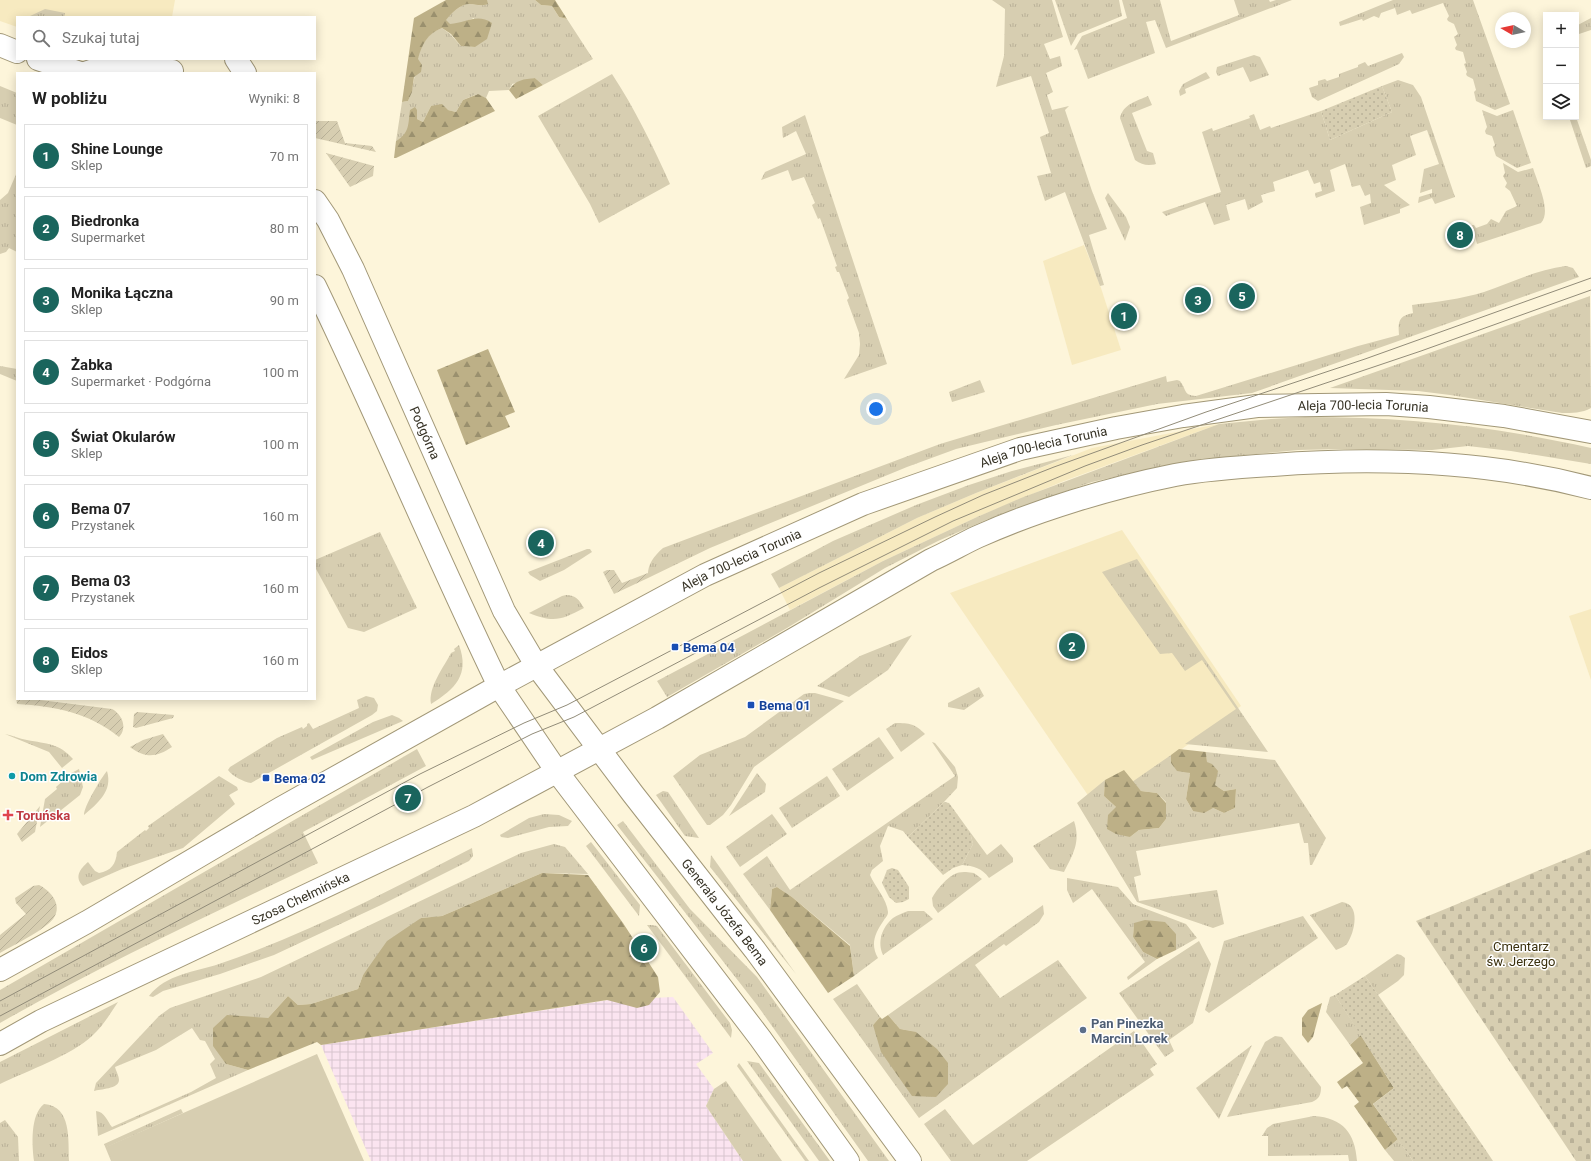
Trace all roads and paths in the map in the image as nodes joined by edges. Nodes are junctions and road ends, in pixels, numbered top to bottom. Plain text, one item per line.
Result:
1 (0, 45) edge
2 (16, 52) edge
3 (41, 60) edge
4 (237, 60) edge
5 (175, 68) edge
6 (77, 72) edge
7 (88, 72) edge
8 (244, 72) edge
9 (316, 202) edge
10 (316, 288) edge
11 (1591, 432) edge
12 (1591, 488) edge
13 (536, 665) junction
14 (499, 686) junction
15 (599, 750) junction
16 (558, 773) junction
17 (0, 970) edge
18 (0, 1044) edge
19 (848, 1161) edge
20 (910, 1161) edge

1 - 2 main road
3 - 6 main road
4 - 8 main road
5 - 7 main road
9 - 13 main road, Podgórna
10 - 14 main road
11 - 13 main road, Aleja 700-lecia Torunia
12 - 15 main road
13 - 14 main road
13 - 15 main road, Generała Józefa Bema
14 - 16 main road
14 - 17 main road
15 - 16 main road, Szosa Chełmińska
15 - 20 main road, Generała Józefa Bema
16 - 18 main road, Szosa Chełmińska
16 - 19 main road

